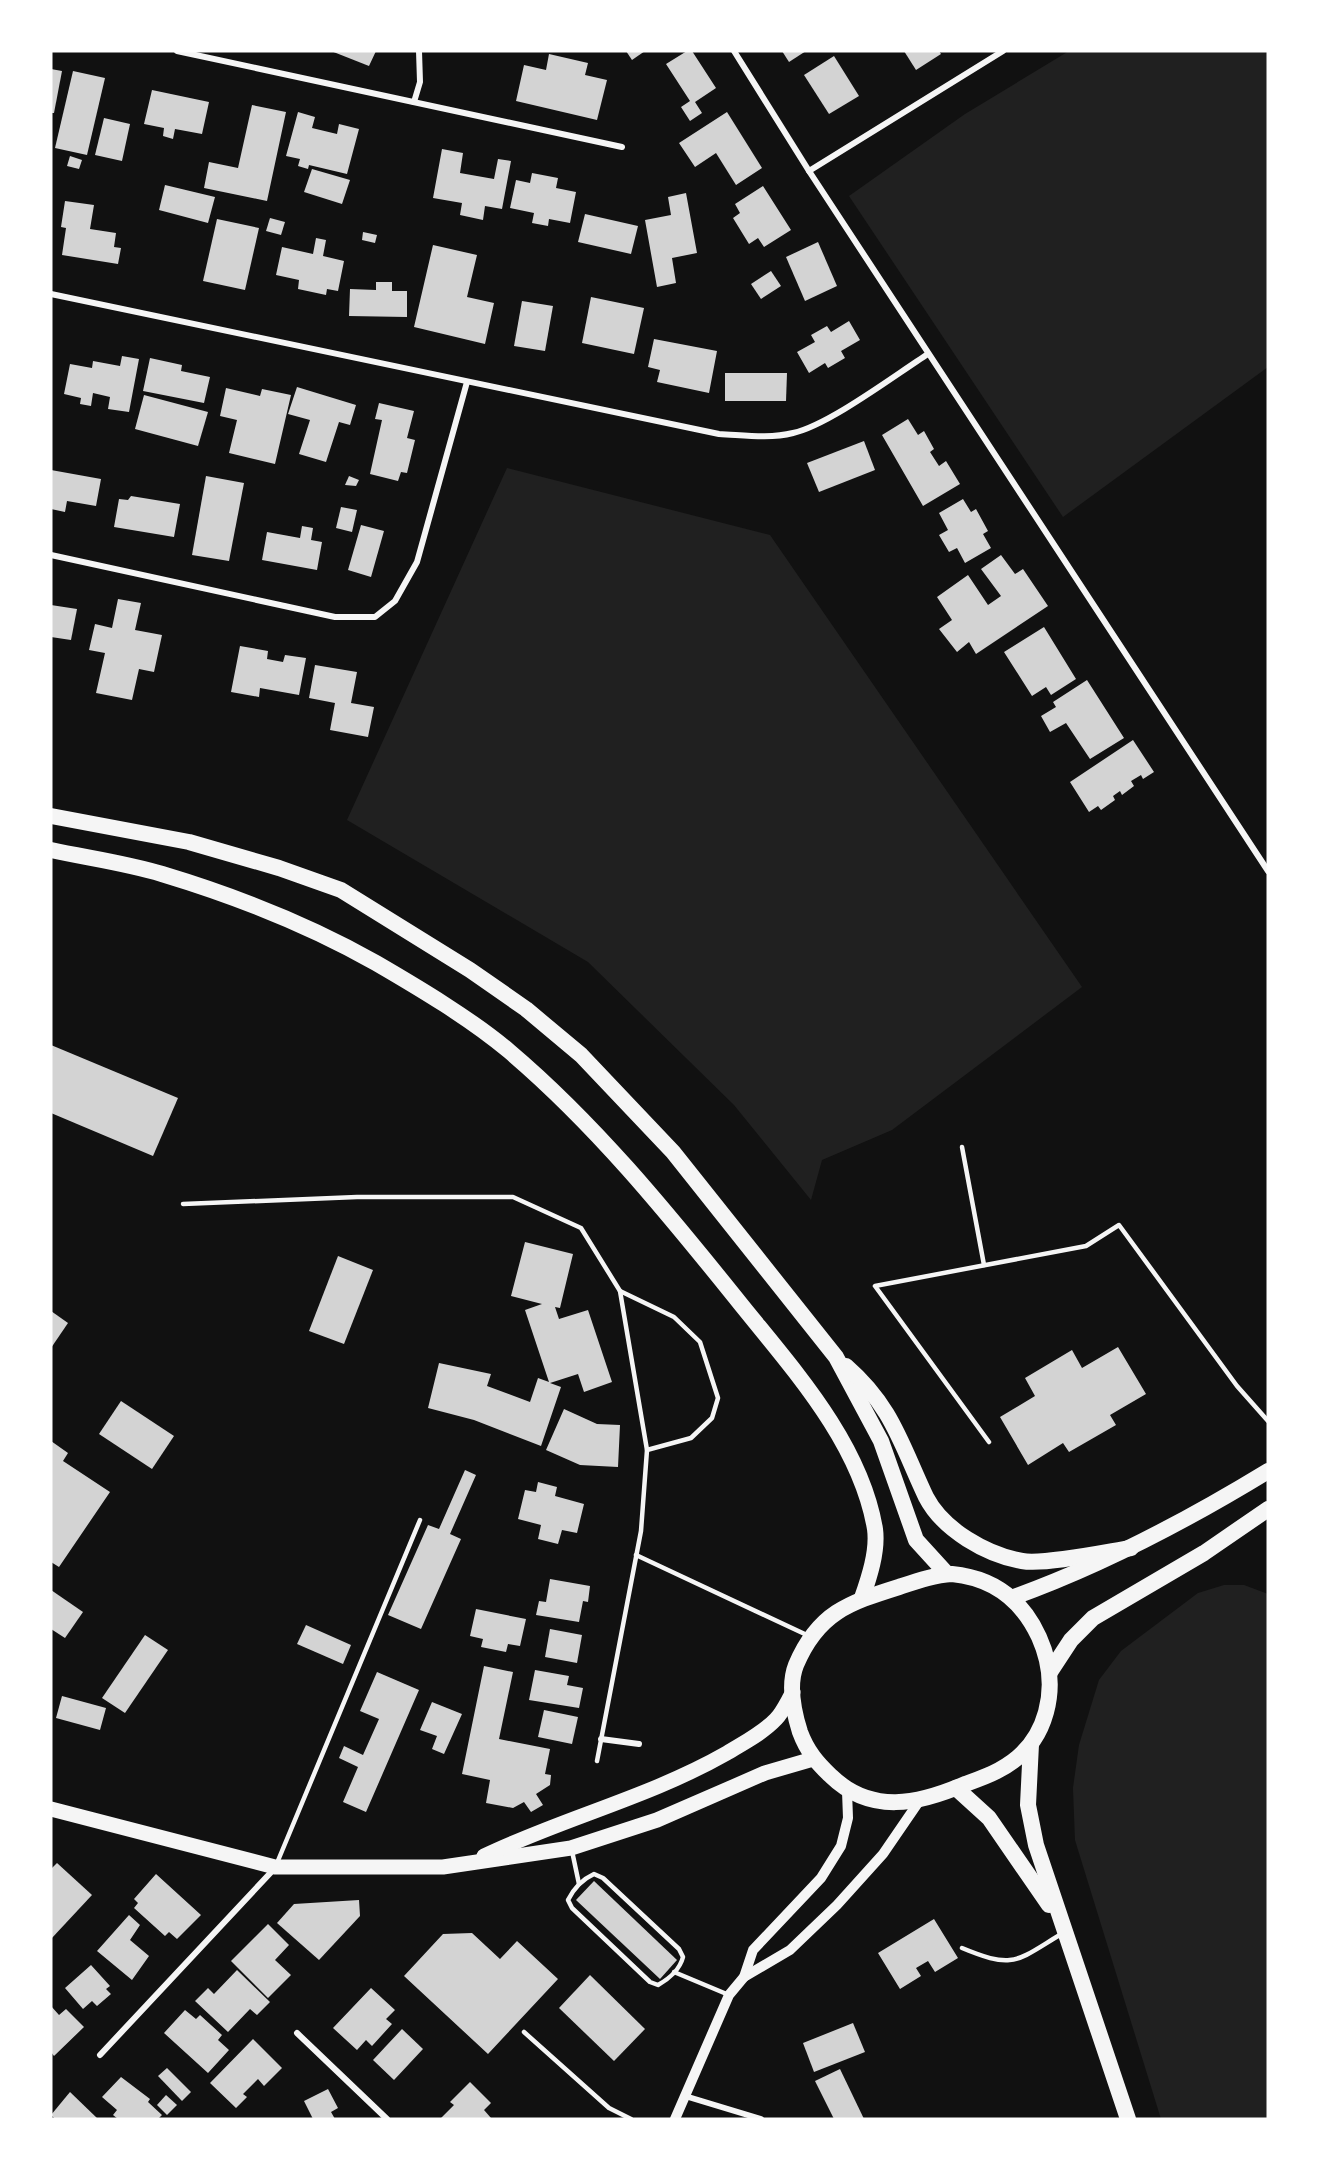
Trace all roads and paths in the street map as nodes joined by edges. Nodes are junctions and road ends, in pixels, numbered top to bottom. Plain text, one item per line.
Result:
1 (177, 51) edge
2 (419, 51) edge
3 (734, 51) edge
4 (1003, 51) edge
5 (414, 102) junction
6 (622, 147) dead end
7 (809, 171) junction
8 (51, 294) edge
9 (928, 354) junction
10 (467, 382) junction
11 (51, 555) edge
12 (51, 816) edge
13 (51, 850) edge
14 (1268, 872) edge
15 (962, 1147) dead end
16 (183, 1204) dead end
17 (984, 1265) junction
18 (620, 1291) junction
19 (836, 1357) junction
20 (1268, 1421) edge
21 (989, 1442) dead end
22 (647, 1450) junction
23 (1268, 1471) edge
24 (1268, 1509) edge
25 (420, 1520) dead end
26 (1131, 1548) junction
27 (636, 1555) junction
28 (947, 1574) junction
29 (1011, 1598) junction
30 (862, 1599) junction
31 (811, 1637) junction
32 (1050, 1672) junction
33 (793, 1692) junction
34 (601, 1739) junction
35 (639, 1744) dead end
36 (1031, 1744) junction
37 (813, 1759) junction
38 (597, 1761) dead end
39 (956, 1788) junction
40 (847, 1791) junction
41 (921, 1800) junction
42 (51, 1809) edge
43 (571, 1848) junction
44 (475, 1860) junction
45 (275, 1867) junction
46 (579, 1884) junction
47 (1062, 1927) junction
48 (962, 1948) dead end
49 (674, 1972) junction
50 (744, 1977) junction
51 (729, 1995) junction
52 (524, 2032) dead end
53 (297, 2033) dead end
54 (100, 2055) dead end
55 (685, 2096) junction
56 (387, 2119) edge
57 (631, 2119) edge
58 (675, 2119) edge
59 (761, 2119) edge
60 (1128, 2119) edge

1 - 5 street
2 - 5 street
3 - 7 street
4 - 7 street
5 - 6 street
7 - 9 street
8 - 10 street
9 - 10 street
9 - 14 street
10 - 11 street
12 - 19 highway
13 - 30 highway
15 - 17 lane
16 - 18 lane
17 - 20 lane
17 - 21 lane
18 - 22 lane
18 - 22 lane
19 - 26 highway
19 - 28 highway
22 - 27 lane
23 - 26 highway
24 - 32 highway
25 - 45 lane
26 - 29 highway
27 - 31 lane
27 - 34 lane
28 - 29 highway
28 - 30 highway
29 - 32 highway
30 - 31 highway
31 - 33 highway
32 - 36 highway
33 - 37 highway
33 - 44 main road
34 - 35 street
34 - 38 lane
36 - 39 highway
36 - 47 highway
37 - 40 highway
37 - 43 main road
39 - 41 highway
39 - 47 highway
40 - 41 highway
40 - 50 street
41 - 50 street
42 - 45 main road
43 - 44 main road
43 - 46 lane
44 - 45 main road
45 - 54 street
46 - 49 lane
46 - 49 lane
47 - 48 lane
47 - 60 highway
49 - 51 lane
50 - 51 street
51 - 55 street
52 - 57 lane
53 - 56 street
55 - 58 street
55 - 59 street

